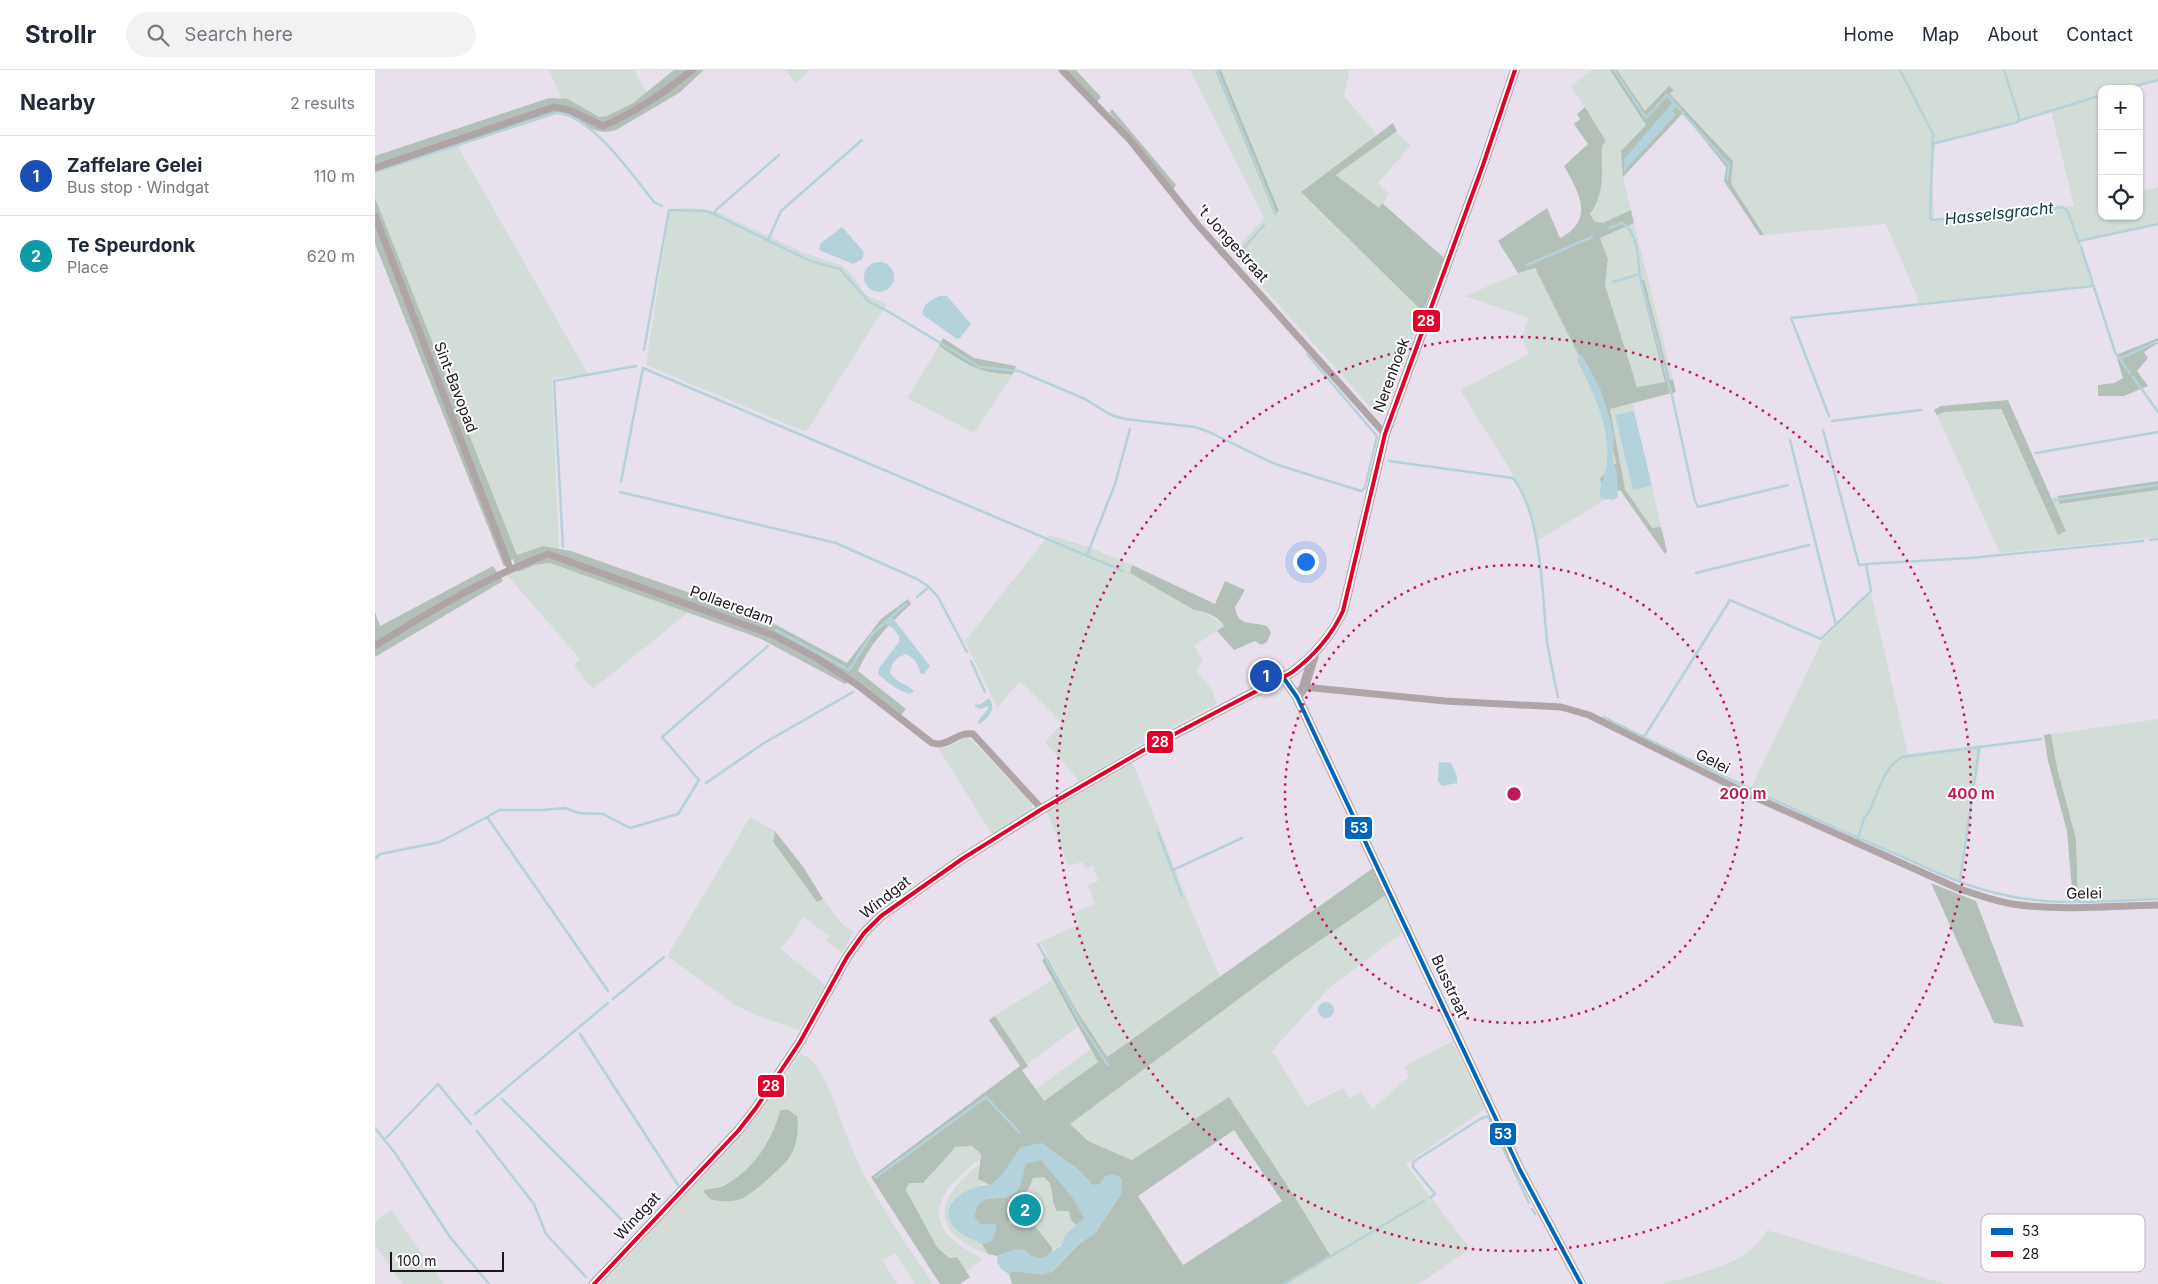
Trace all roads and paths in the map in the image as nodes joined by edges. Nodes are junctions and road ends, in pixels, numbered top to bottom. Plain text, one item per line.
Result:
1 (692, 70) edge
2 (1062, 70) edge
3 (1515, 70) edge
4 (375, 168) edge
5 (375, 216) edge
6 (1385, 434) junction
7 (510, 568) junction
8 (375, 646) edge
9 (1315, 652) junction
10 (1283, 677) junction
11 (1304, 687) junction
12 (1297, 698) junction
13 (1041, 808) junction
14 (2158, 905) edge
15 (594, 1284) edge
16 (1581, 1284) edge

1 - 4 street
2 - 6 street, 't Jongestraat
3 - 6 street, Nerenhoek
5 - 7 street, Sint-Bavopad
6 - 9 street, Nerenhoek
7 - 8 street, Pollaeredam
7 - 13 street, Pollaeredam
9 - 10 street, Nerenhoek
9 - 11 street
10 - 12 street, Busstraat
10 - 13 street, Windgat
11 - 12 street
11 - 14 street, Gelei
12 - 16 street, Busstraat
13 - 15 street, Windgat

